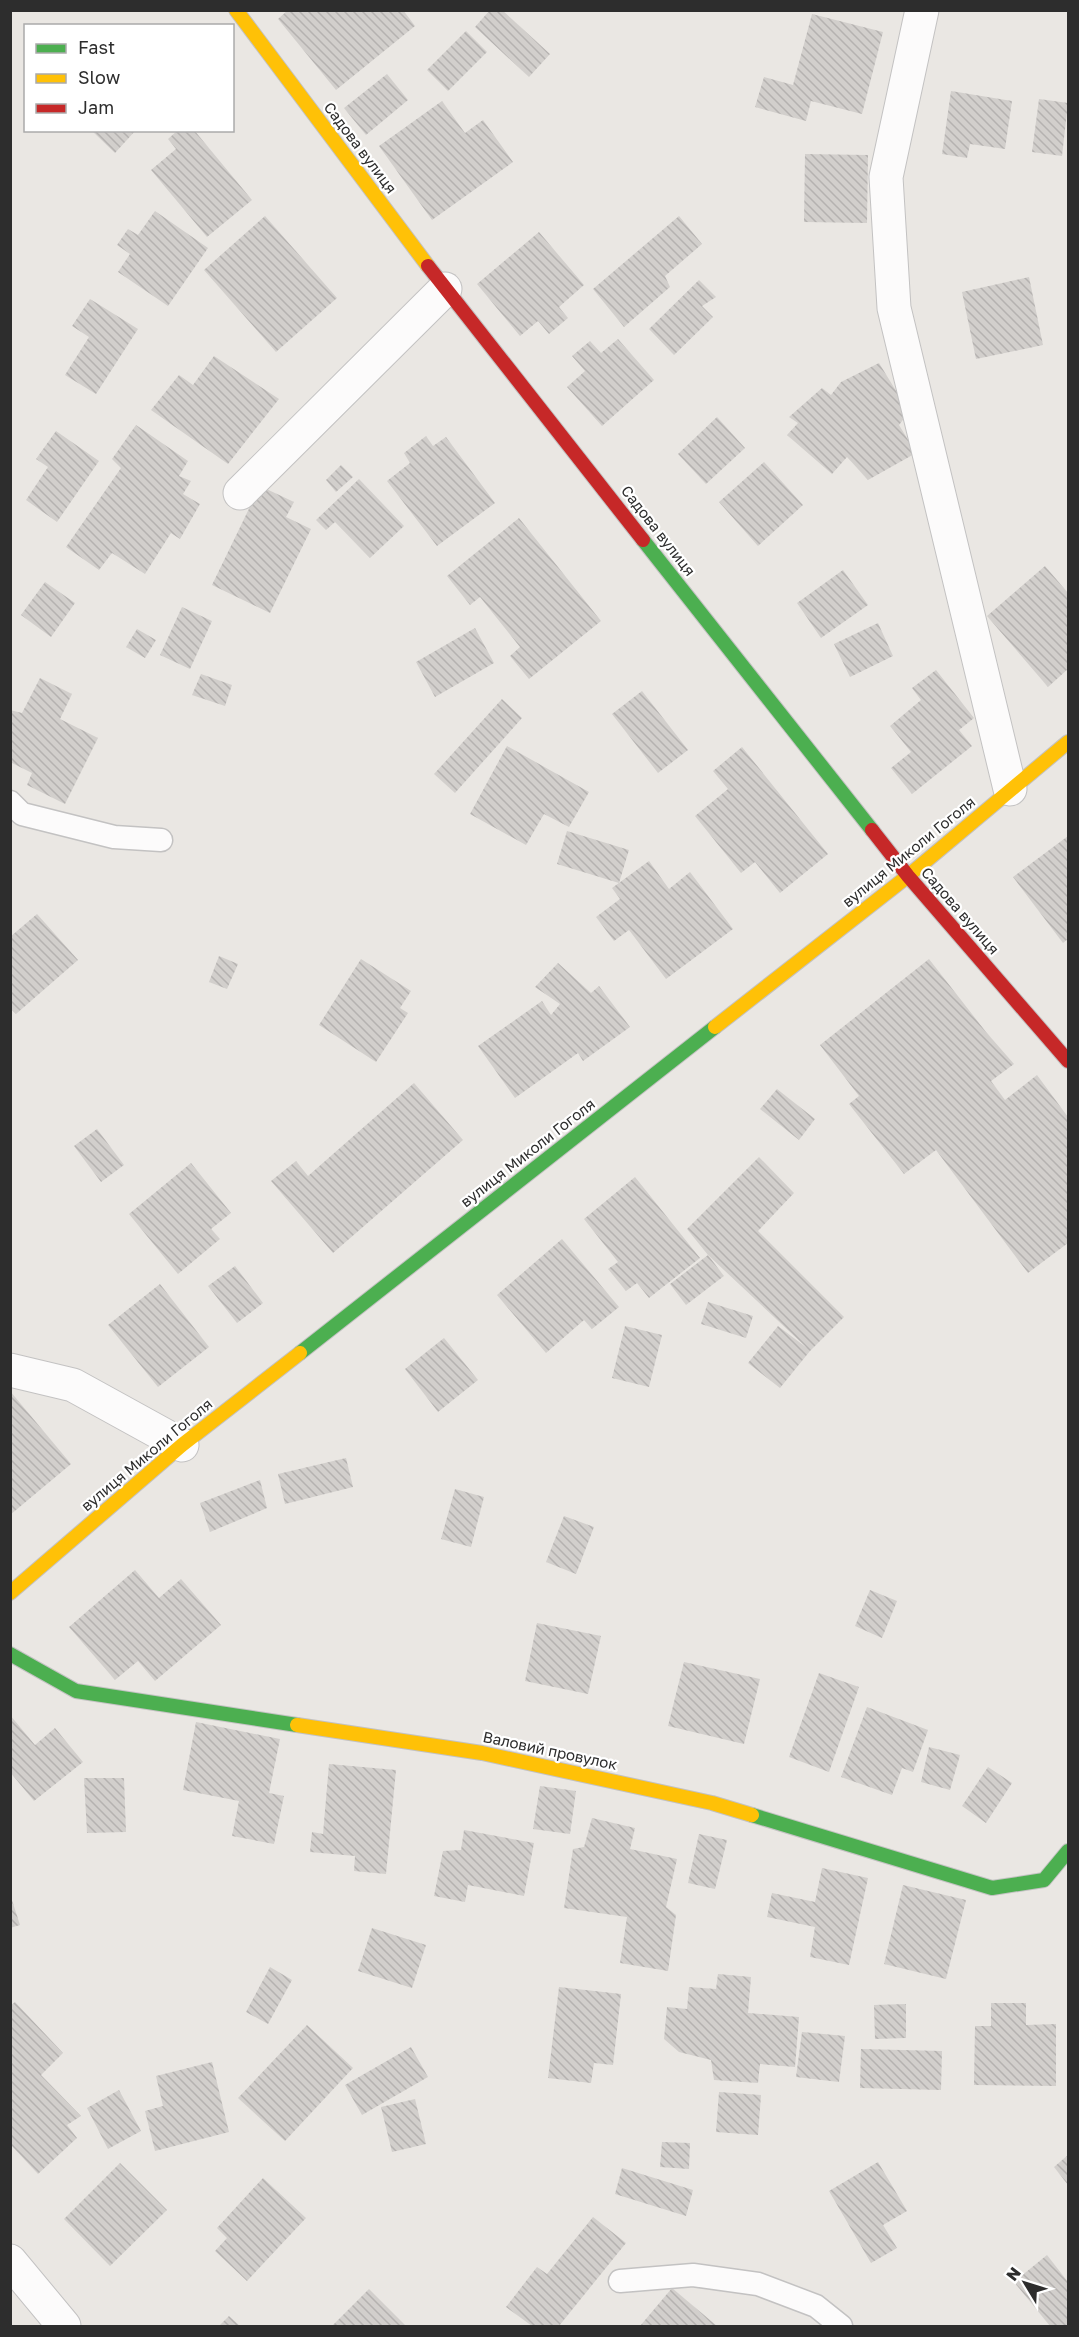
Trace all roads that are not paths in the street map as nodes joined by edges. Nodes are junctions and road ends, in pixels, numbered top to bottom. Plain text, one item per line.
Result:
1 (236, 10) edge
2 (922, 10) edge
3 (445, 289) junction
4 (240, 493) dead end
5 (1068, 742) edge
6 (1010, 789) junction
7 (10, 802) edge
8 (161, 840) dead end
9 (908, 876) junction
10 (1068, 1061) edge
11 (10, 1370) edge
12 (182, 1445) junction
13 (10, 1593) edge
14 (10, 1653) edge
15 (1068, 1851) edge
16 (10, 2261) edge
17 (620, 2281) dead end
18 (64, 2326) edge
19 (841, 2326) edge

1 - 3 street, Садова вулиця
2 - 6 street
3 - 4 street
3 - 9 street, Садова вулиця
5 - 6 street, вулиця Миколи Гоголя
6 - 9 street, вулиця Миколи Гоголя
7 - 8 lane
9 - 10 street, Садова вулиця
9 - 12 street, вулиця Миколи Гоголя
11 - 12 street
12 - 13 street, вулиця Миколи Гоголя
14 - 15 street, Валовий провулок
16 - 18 street
17 - 19 lane

